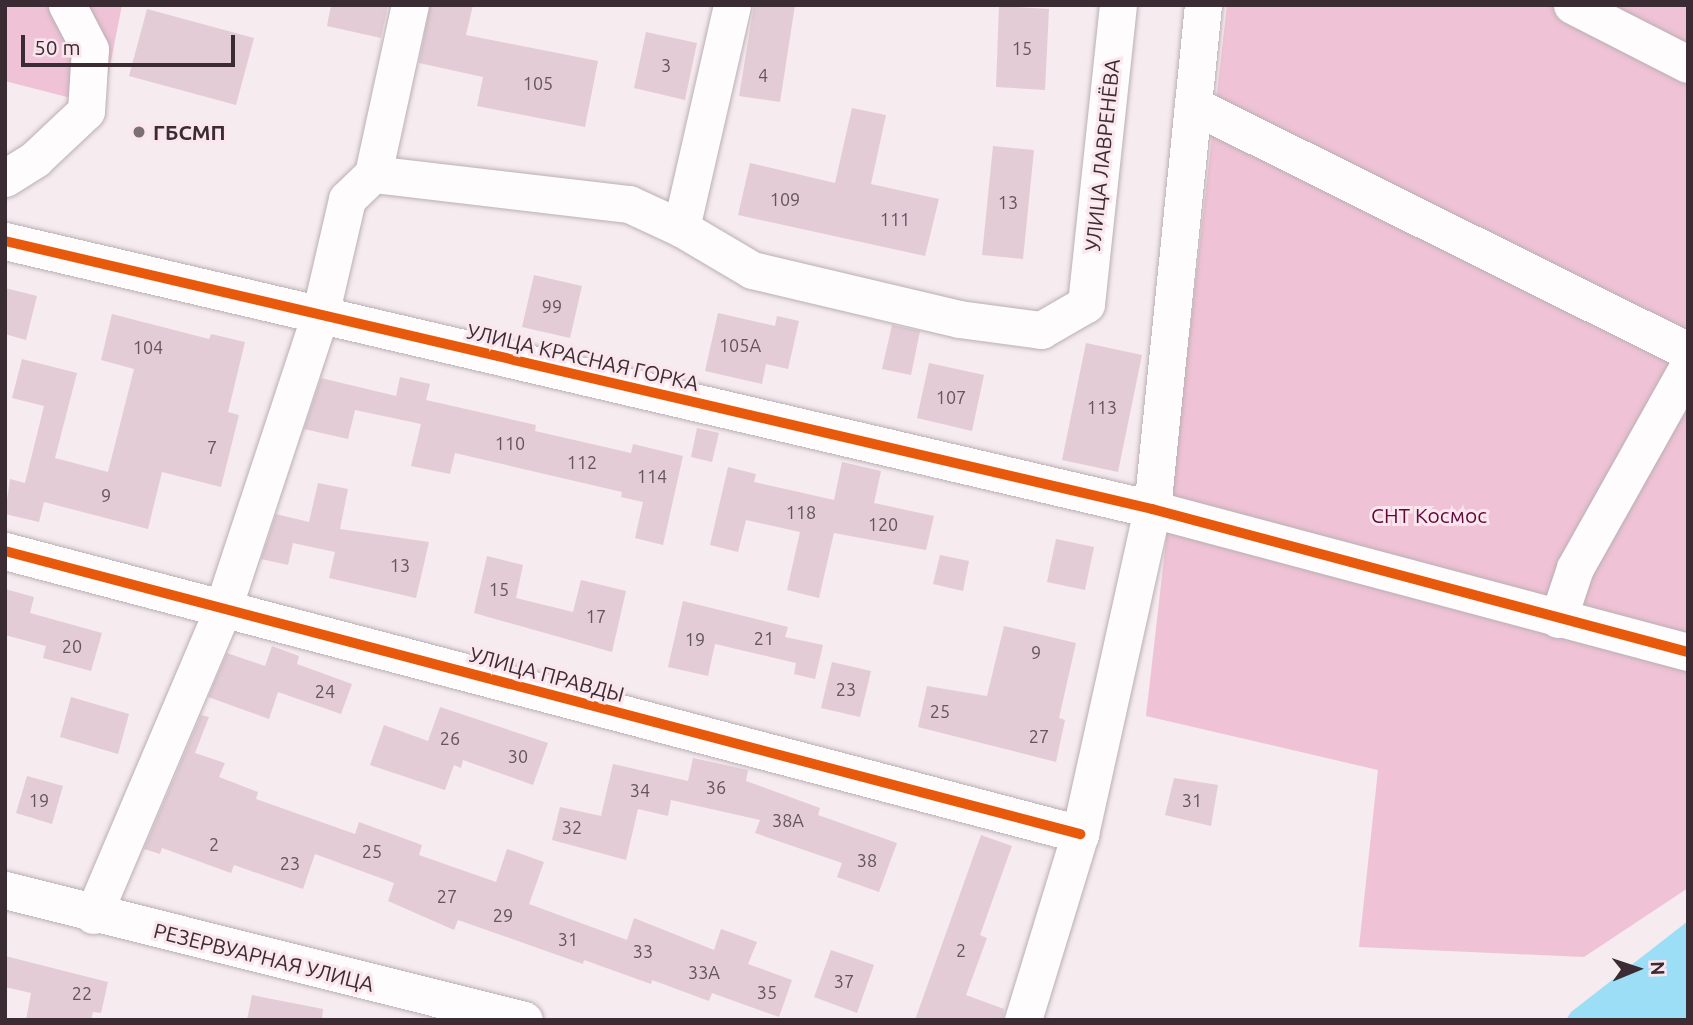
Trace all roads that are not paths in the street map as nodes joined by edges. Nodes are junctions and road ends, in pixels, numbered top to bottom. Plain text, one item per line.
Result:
1 (67, 5) edge
2 (410, 5) edge
3 (732, 5) edge
4 (1118, 5) edge
5 (1203, 5) edge
6 (1572, 5) edge
7 (1688, 64) edge
8 (1193, 104) junction
9 (373, 174) junction
10 (5, 178) edge
11 (681, 228) junction
12 (5, 241) edge
13 (321, 311) junction
14 (1688, 351) edge
15 (1688, 367) edge
16 (1152, 509) junction
17 (5, 551) edge
18 (222, 608) junction
19 (1558, 619) junction
20 (1688, 652) edge
21 (1080, 834) junction
22 (5, 890) edge
23 (93, 915) junction
24 (524, 1020) edge
25 (1023, 1020) edge

1 - 10 street
2 - 9 street
3 - 11 street
4 - 11 street, УЛИЦА ЛАВРЕНЁВА
5 - 8 street
6 - 7 street
8 - 14 street
8 - 16 street
9 - 11 street
9 - 13 street
12 - 13 street, УЛИЦА КРАСНАЯ ГОРКА
13 - 16 street, УЛИЦА КРАСНАЯ ГОРКА
13 - 18 street
15 - 19 street
16 - 19 street, УЛИЦА КРАСНАЯ ГОРКА
16 - 21 street
17 - 18 street, УЛИЦА ПРАВДЫ
18 - 21 street, УЛИЦА ПРАВДЫ
18 - 23 street
19 - 20 street, УЛИЦА КРАСНАЯ ГОРКА
21 - 25 street
22 - 23 street, РЕЗЕРВУАРНАЯ УЛИЦА
23 - 24 street, РЕЗЕРВУАРНАЯ УЛИЦА

